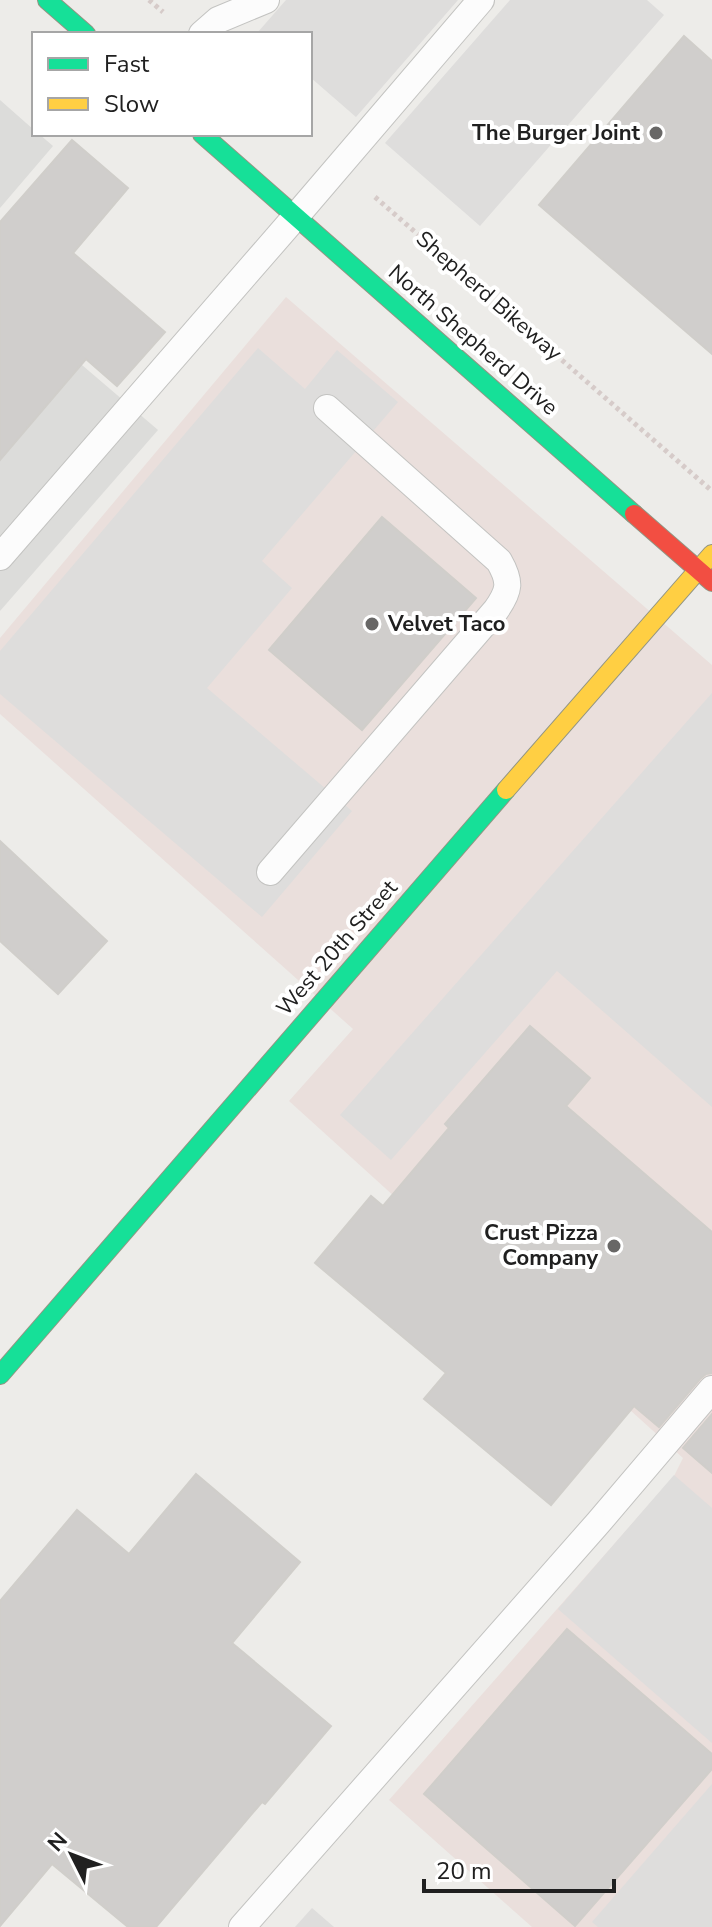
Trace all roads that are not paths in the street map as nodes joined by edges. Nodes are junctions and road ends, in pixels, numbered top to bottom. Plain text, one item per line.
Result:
1 (47, 0) edge
2 (266, 0) edge
3 (481, 0) edge
4 (84, 32) edge
5 (204, 32) edge
6 (204, 136) edge
7 (297, 215) junction
8 (327, 408) dead end
9 (712, 554) edge
10 (0, 557) edge
11 (705, 576) edge
12 (270, 872) dead end
13 (0, 1375) edge
14 (712, 1389) edge
15 (242, 1927) edge

1 - 4 main road
2 - 5 lane
3 - 7 lane
6 - 7 main road, North Shepherd Drive
7 - 10 lane
7 - 11 main road, North Shepherd Drive
8 - 12 lane
9 - 11 main road, West 20th Street
11 - 13 main road, West 20th Street
14 - 15 lane

